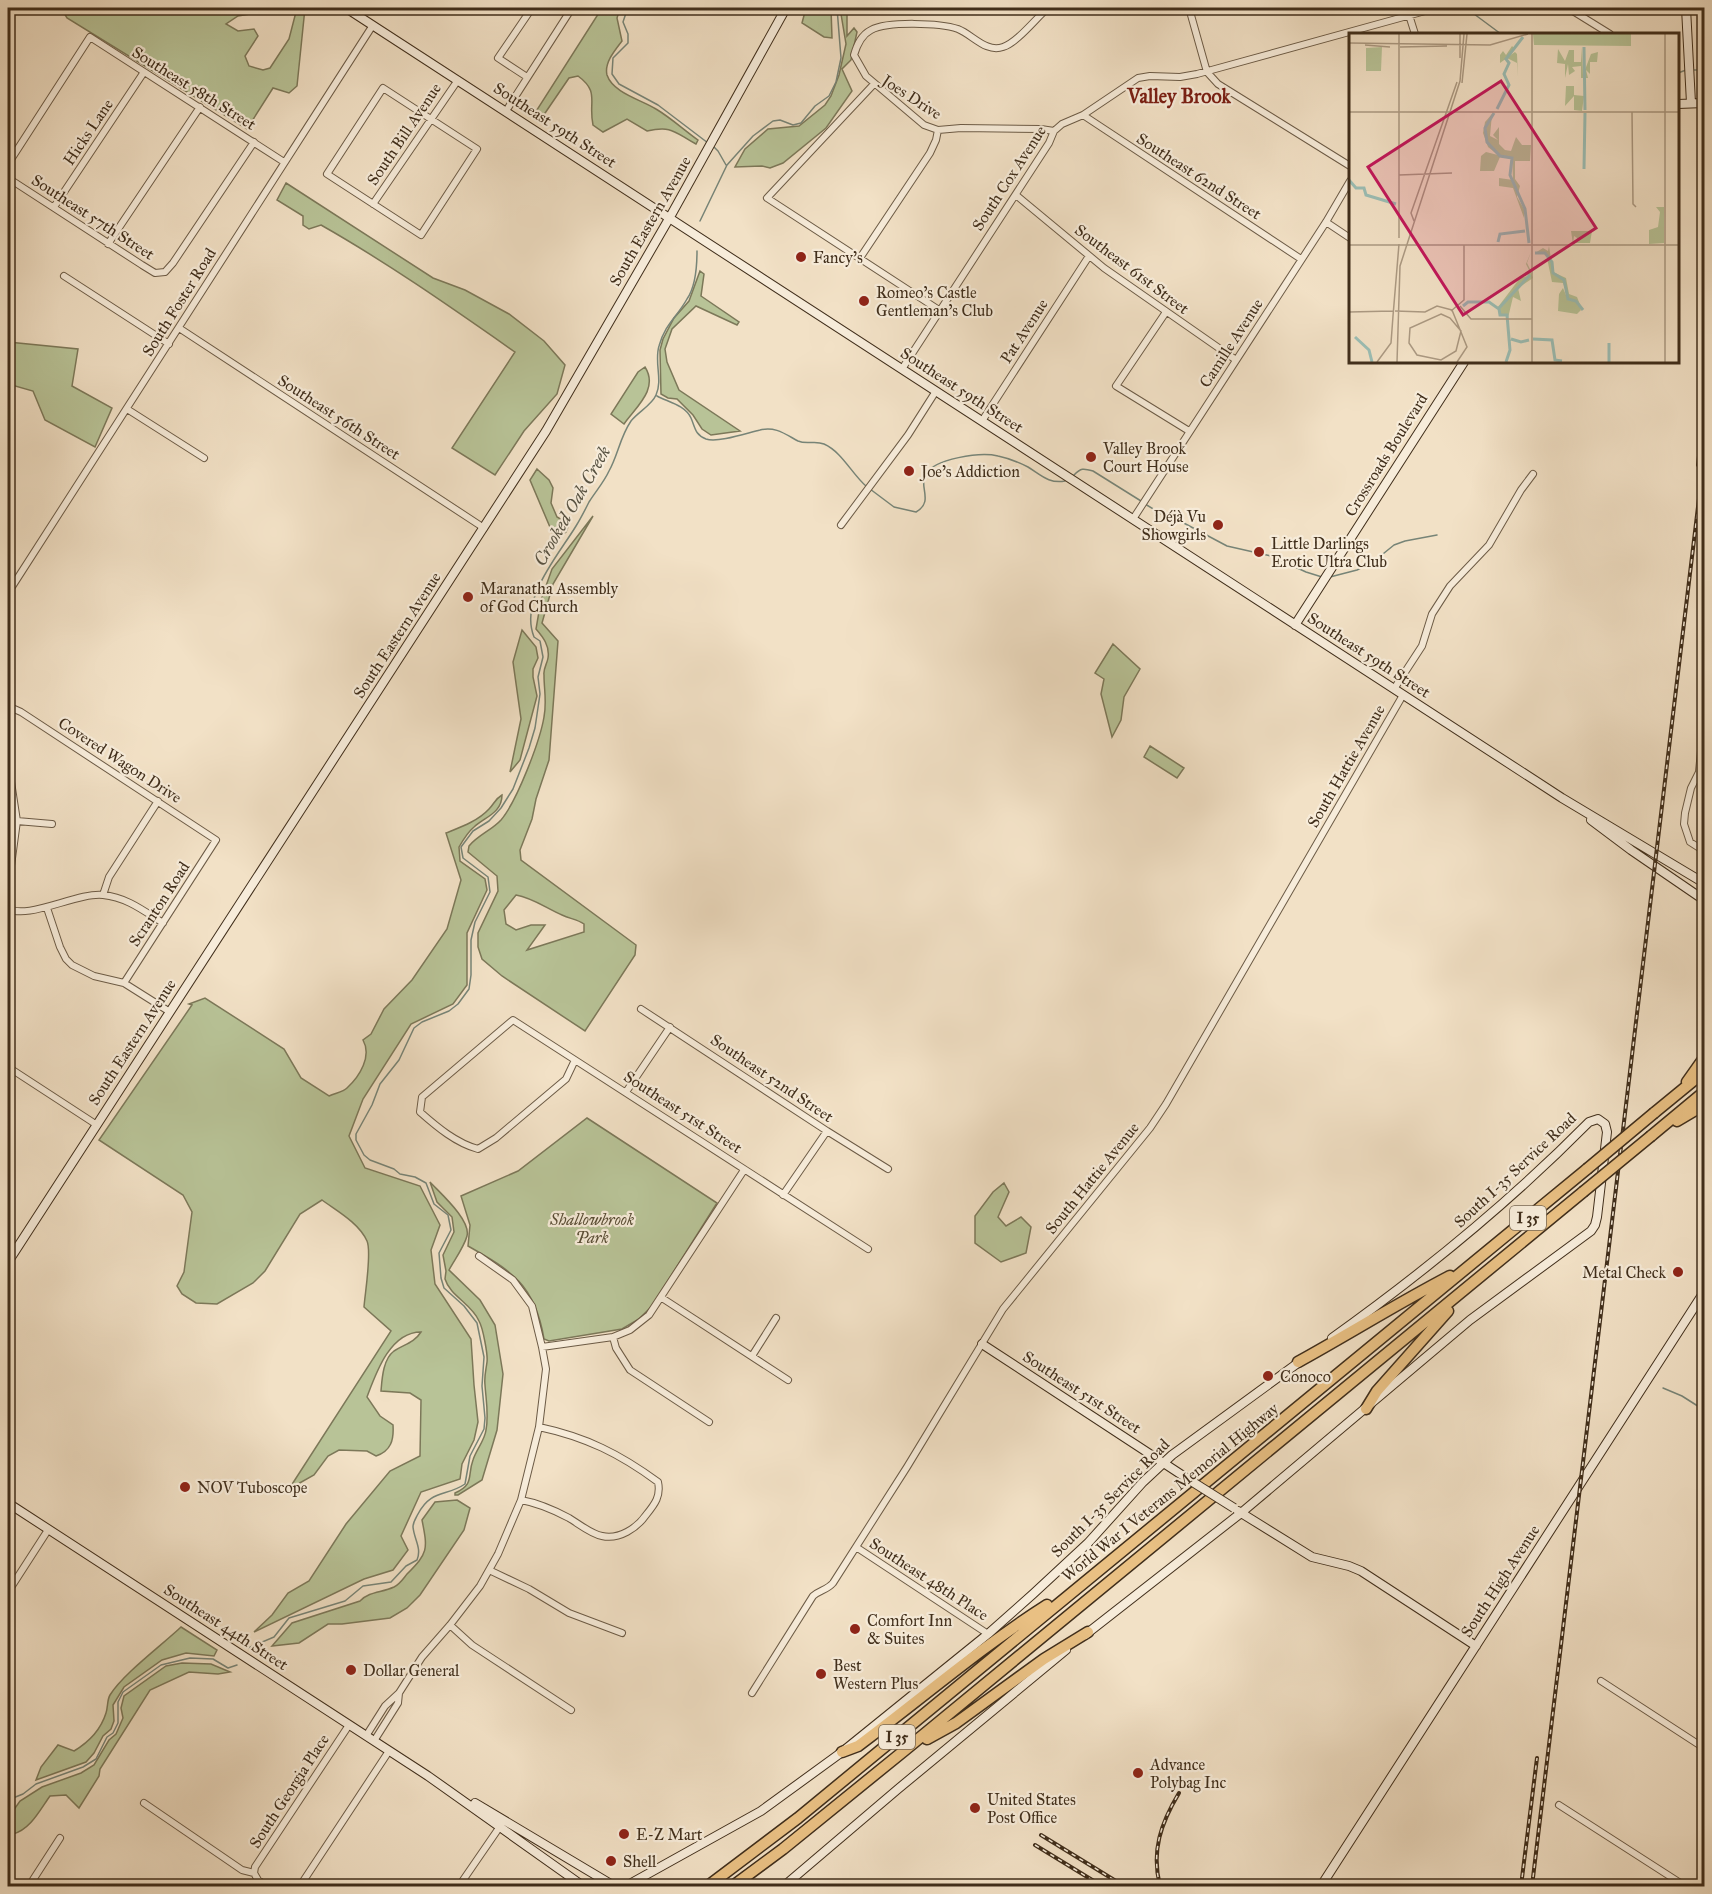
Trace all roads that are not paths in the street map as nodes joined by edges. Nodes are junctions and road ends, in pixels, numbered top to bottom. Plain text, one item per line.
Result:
1 (346, 8) edge
2 (532, 8) edge
3 (572, 8) edge
4 (786, 8) edge
5 (1048, 8) edge
6 (1189, 8) edge
7 (1436, 8) edge
8 (1568, 8) edge
9 (1686, 8) edge
10 (1409, 15) junction
11 (373, 25) junction
12 (1415, 33) edge
13 (1608, 33) edge
14 (144, 72) junction
15 (1207, 72) junction
16 (527, 77) junction
17 (458, 80) junction
18 (874, 84) junction
19 (1691, 103) junction
20 (1704, 103) edge
21 (1679, 104) edge
22 (200, 107) junction
23 (506, 111) junction
24 (1083, 115) junction
25 (432, 120) junction
26 (938, 130) junction
27 (1054, 131) junction
28 (254, 142) junction
29 (284, 162) junction
30 (8, 164) edge
31 (1349, 165) edge
32 (8, 178) edge
33 (1349, 183) edge
34 (1016, 195) junction
35 (373, 204) junction
36 (54, 207) junction
37 (670, 217) junction
38 (1326, 222) junction
39 (1349, 237) edge
40 (108, 244) junction
41 (1089, 256) junction
42 (860, 258) junction
43 (1301, 259) junction
44 (64, 276) dead end
45 (939, 310) junction
46 (1166, 312) junction
47 (180, 328) junction
48 (169, 344) junction
49 (1236, 360) junction
50 (1463, 363) edge
51 (902, 369) junction
52 (936, 391) junction
53 (126, 409) junction
54 (982, 421) junction
55 (1188, 431) junction
56 (204, 458) dead end
57 (1533, 474) dead end
58 (1133, 519) junction
59 (841, 525) dead end
60 (484, 528) junction
61 (8, 593) edge
62 (1295, 625) junction
63 (1394, 689) junction
64 (1403, 695) junction
65 (8, 709) edge
66 (1704, 742) edge
67 (8, 762) edge
68 (1562, 798) junction
69 (158, 801) junction
70 (17, 821) junction
71 (52, 824) dead end
72 (216, 840) joint
73 (1704, 851) edge
74 (1704, 883) edge
75 (8, 888) edge
76 (103, 895) junction
77 (1704, 900) edge
78 (47, 908) junction
79 (8, 909) edge
80 (163, 923) junction
81 (124, 983) junction
82 (641, 1009) dead end
83 (170, 1012) junction
84 (670, 1027) junction
85 (1704, 1058) edge
86 (575, 1060) junction
87 (8, 1067) edge
88 (1704, 1072) edge
89 (1681, 1091) junction
90 (626, 1092) junction
91 (1704, 1092) edge
92 (1704, 1105) edge
93 (97, 1125) junction
94 (827, 1131) junction
95 (1651, 1136) junction
96 (888, 1168) dead end
97 (744, 1170) junction
98 (783, 1195) junction
99 (868, 1249) dead end
100 (479, 1256) dead end
101 (8, 1262) edge
102 (1468, 1266) junction
103 (1471, 1284) junction
104 (1704, 1292) edge
105 (662, 1298) junction
106 (1696, 1305) junction
107 (1704, 1311) edge
108 (776, 1318) dead end
109 (614, 1337) junction
110 (982, 1344) junction
111 (542, 1347) junction
112 (752, 1356) junction
113 (1298, 1362) junction
114 (789, 1380) dead end
115 (1366, 1409) junction
116 (709, 1422) dead end
117 (539, 1426) junction
118 (1163, 1462) junction
119 (521, 1500) junction
120 (8, 1503) edge
121 (1237, 1510) junction
122 (48, 1530) junction
123 (856, 1547) junction
124 (489, 1570) junction
125 (1083, 1583) junction
126 (8, 1592) edge
127 (450, 1625) junction
128 (1088, 1632) junction
129 (622, 1633) dead end
130 (988, 1634) junction
131 (1476, 1646) junction
132 (1601, 1681) dead end
133 (752, 1693) dead end
134 (571, 1710) dead end
135 (349, 1725) junction
136 (370, 1739) junction
137 (1704, 1749) edge
138 (905, 1750) junction
139 (389, 1751) junction
140 (842, 1752) junction
141 (144, 1803) dead end
142 (1559, 1805) dead end
143 (502, 1824) junction
144 (60, 1838) dead end
145 (254, 1873) junction
146 (29, 1887) edge
147 (266, 1887) edge
148 (300, 1887) edge
149 (459, 1887) edge
150 (583, 1887) edge
151 (614, 1887) edge
152 (626, 1887) edge
153 (708, 1887) edge
154 (733, 1887) edge
155 (784, 1887) edge
156 (1321, 1887) edge
157 (1685, 1887) edge

1 - 11 main road, Southeast 59th Street
2 - 16 street
3 - 16 street
4 - 37 main road, South Eastern Avenue
5 - 18 street
6 - 15 street
7 - 10 street, South Cox Avenue
8 - 13 street
9 - 19 main road
10 - 12 street
10 - 15 street, South Cox Avenue
11 - 17 main road, Southeast 59th Street
11 - 29 street, South Foster Road
14 - 22 street, Southeast 58th Street
14 - 30 street, Southeast 58th Street
14 - 36 street, Hicks Lane
15 - 24 street, South Cox Avenue
15 - 31 street
16 - 23 street
17 - 23 main road, Southeast 59th Street
17 - 25 street, South Bill Avenue
18 - 26 street, Joes Drive
18 - 42 street, Joes Drive
19 - 20 main road
19 - 21 main road
22 - 28 street, Southeast 58th Street
22 - 40 street
23 - 37 main road, Southeast 59th Street
24 - 27 street, South Cox Avenue
24 - 43 street, Southeast 62nd Street
25 - 35 street, South Bill Avenue
25 - 35 street
25 - 35 street
26 - 27 street, Joes Drive
26 - 42 street
27 - 34 street, South Cox Avenue
28 - 29 street, Southeast 58th Street
28 - 40 street, Southeast 57th Street
29 - 47 street, South Foster Road
32 - 36 street, Southeast 57th Street
33 - 38 street, Camille Avenue
34 - 41 street, Southeast 61st Street
34 - 45 street, South Cox Avenue
36 - 40 street, Southeast 57th Street
37 - 51 main road, Southeast 59th Street
37 - 60 main road, South Eastern Avenue
38 - 39 street
38 - 43 street, Camille Avenue
41 - 46 street, Southeast 61st Street
41 - 54 street, Pat Avenue
42 - 45 street
43 - 49 street, Camille Avenue
44 - 48 street
45 - 51 street, South Cox Avenue
46 - 49 street, Southeast 61st Street
46 - 55 street
47 - 48 street, South Foster Road
47 - 60 street, Southeast 56th Street
48 - 53 street, South Foster Road
49 - 55 street, Camille Avenue
50 - 62 main road, Crossroads Boulevard
51 - 52 main road, Southeast 59th Street
52 - 54 main road, Southeast 59th Street
52 - 59 street
53 - 56 street
53 - 61 street, South Foster Road
54 - 58 main road, Southeast 59th Street
55 - 58 street, Camille Avenue
57 - 63 street, South Hattie Avenue
58 - 62 main road, Southeast 59th Street
60 - 83 main road, South Eastern Avenue
62 - 63 main road, Southeast 59th Street
63 - 64 main road, Southeast 59th Street
64 - 68 main road, Southeast 59th Street
64 - 110 street, South Hattie Avenue
65 - 69 street, Covered Wagon Drive
66 - 73 street
67 - 70 street
68 - 74 main road, Southeast 59th Street
68 - 77 main road, Southeast 59th Street
69 - 72 street, Covered Wagon Drive
69 - 76 street
70 - 71 street
70 - 75 street
72 - 80 street, Scranton Road
76 - 78 street
76 - 80 street
78 - 79 street
78 - 81 street
80 - 81 street, Scranton Road
81 - 83 street
82 - 84 street, Southeast 52nd Street
83 - 93 main road, South Eastern Avenue
84 - 90 street
84 - 94 street, Southeast 52nd Street
85 - 89 highway
86 - 86 street, Southeast 51st Street
86 - 90 street, Southeast 51st Street
87 - 93 street
88 - 89 highway, World War I Veterans Memorial Highway / I 35
89 - 102 highway, World War I Veterans Memorial Highway / I 35, bridge
90 - 97 street, Southeast 51st Street
91 - 95 highway, World War I Veterans Memorial Highway / I 35
92 - 95 highway
93 - 101 main road, South Eastern Avenue
94 - 96 street, Southeast 52nd Street
94 - 98 street
95 - 103 highway, World War I Veterans Memorial Highway / I 35, bridge
97 - 98 street, Southeast 51st Street
97 - 105 street
98 - 99 street, Southeast 51st Street
100 - 111 street
102 - 113 highway
102 - 125 highway, World War I Veterans Memorial Highway / I 35
103 - 115 highway
103 - 138 highway, World War I Veterans Memorial Highway / I 35
104 - 106 main road, South High Avenue
105 - 109 street
105 - 112 street
106 - 107 street
106 - 131 main road, South High Avenue
108 - 112 street
109 - 111 street
109 - 116 street
110 - 118 main road, Southeast 51st Street
110 - 123 street, South Hattie Avenue
111 - 117 street
112 - 114 street
113 - 115 main road, South I-35 Service Road
113 - 118 main road, South I-35 Service Road
115 - 121 main road, South I-35 Service Road
117 - 119 street
117 - 119 street
118 - 121 main road, Southeast 51st Street, bridge
118 - 130 main road, South I-35 Service Road
119 - 124 street
120 - 122 main road, Southeast 44th Street
121 - 128 main road, South I-35 Service Road
121 - 131 main road, Southeast 51st Street
122 - 126 street
122 - 135 main road, Southeast 44th Street
123 - 130 street, Southeast 48th Place
123 - 133 street, South Hattie Avenue
124 - 127 street
124 - 129 street
125 - 140 highway
125 - 153 highway, World War I Veterans Memorial Highway / I 35
127 - 134 street
127 - 136 street
128 - 138 highway
128 - 155 main road, South I-35 Service Road
130 - 140 main road, South I-35 Service Road
131 - 156 main road, South High Avenue
132 - 137 street
135 - 136 main road, Southeast 44th Street
135 - 145 street, South Georgia Place
136 - 139 main road, Southeast 44th Street
138 - 154 highway, World War I Veterans Memorial Highway / I 35
139 - 143 main road, Southeast 44th Street
139 - 148 street
140 - 152 main road, South I-35 Service Road
141 - 145 street
142 - 157 street
143 - 149 street
143 - 150 main road, Southeast 44th Street
143 - 151 main road, Southeast 44th Street
144 - 146 street
145 - 147 street

